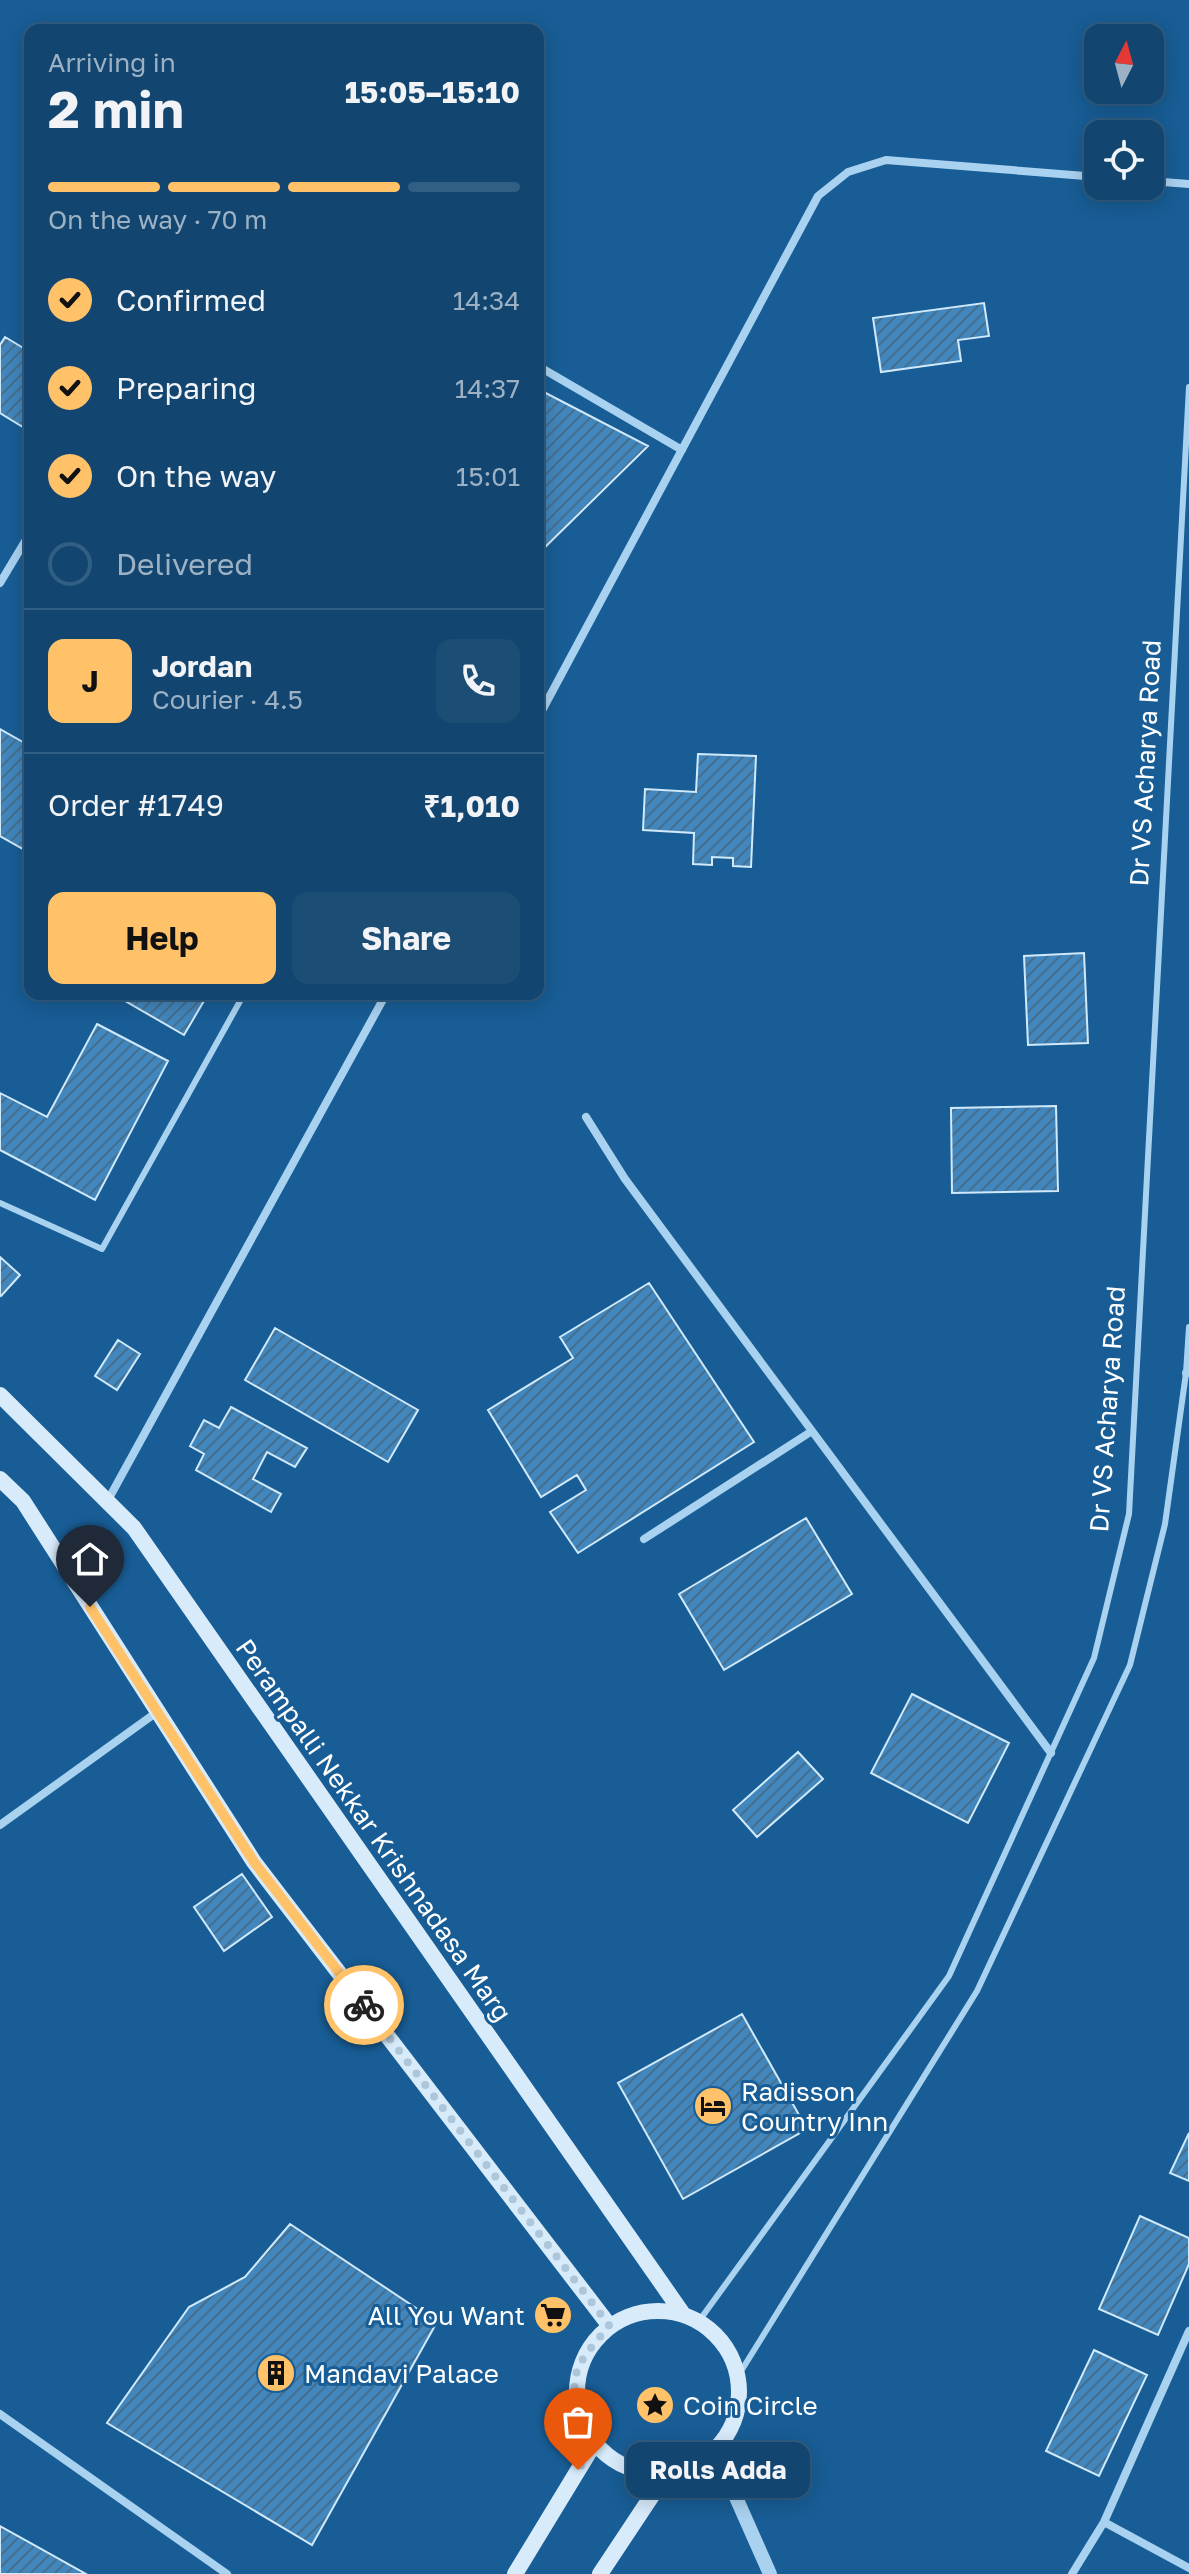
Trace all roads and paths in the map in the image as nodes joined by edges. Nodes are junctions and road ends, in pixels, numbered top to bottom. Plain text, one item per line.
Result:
1 (1084, 176) edge
2 (1164, 182) edge
3 (1189, 184) edge
4 (544, 370) edge
5 (1189, 387) edge
6 (682, 450) junction
7 (24, 543) edge
8 (0, 583) edge
9 (544, 707) edge
10 (241, 1000) edge
11 (383, 1000) edge
12 (586, 1117) dead end
13 (0, 1203) edge
14 (1189, 1327) edge
15 (1187, 1373) edge
16 (0, 1395) edge
17 (812, 1431) junction
18 (0, 1479) edge
19 (108, 1500) junction
20 (644, 1539) dead end
21 (157, 1712) junction
22 (1051, 1753) junction
23 (0, 1825) edge
24 (683, 2314) junction
25 (699, 2321) junction
26 (609, 2325) junction
27 (1189, 2331) edge
28 (738, 2376) junction
29 (0, 2414) edge
30 (594, 2444) junction
31 (715, 2450) junction
32 (667, 2473) junction
33 (1104, 2522) junction
34 (1189, 2568) edge
35 (227, 2574) edge
36 (515, 2574) edge
37 (600, 2574) edge
38 (770, 2574) edge
39 (1072, 2574) edge

1 - 6 street
2 - 3 street
4 - 6 street
5 - 22 lane, Dr VS Acharya Road
6 - 9 street
7 - 8 street
10 - 13 lane
11 - 19 street
12 - 17 street
14 - 15 lane
15 - 28 lane
16 - 19 main road, Perampalli Nekkar Krishnadasa Marg
17 - 20 street
17 - 22 street
18 - 21 main road
19 - 24 main road, Perampalli Nekkar Krishnadasa Marg
21 - 23 street
21 - 26 main road
22 - 25 lane, Dr VS Acharya Road
24 - 25 main road
24 - 26 main road
25 - 28 main road
26 - 30 main road
27 - 33 street
28 - 31 main road
29 - 35 street
30 - 32 main road
30 - 36 main road
31 - 32 main road
31 - 38 street
32 - 37 main road
33 - 34 street
33 - 39 street

